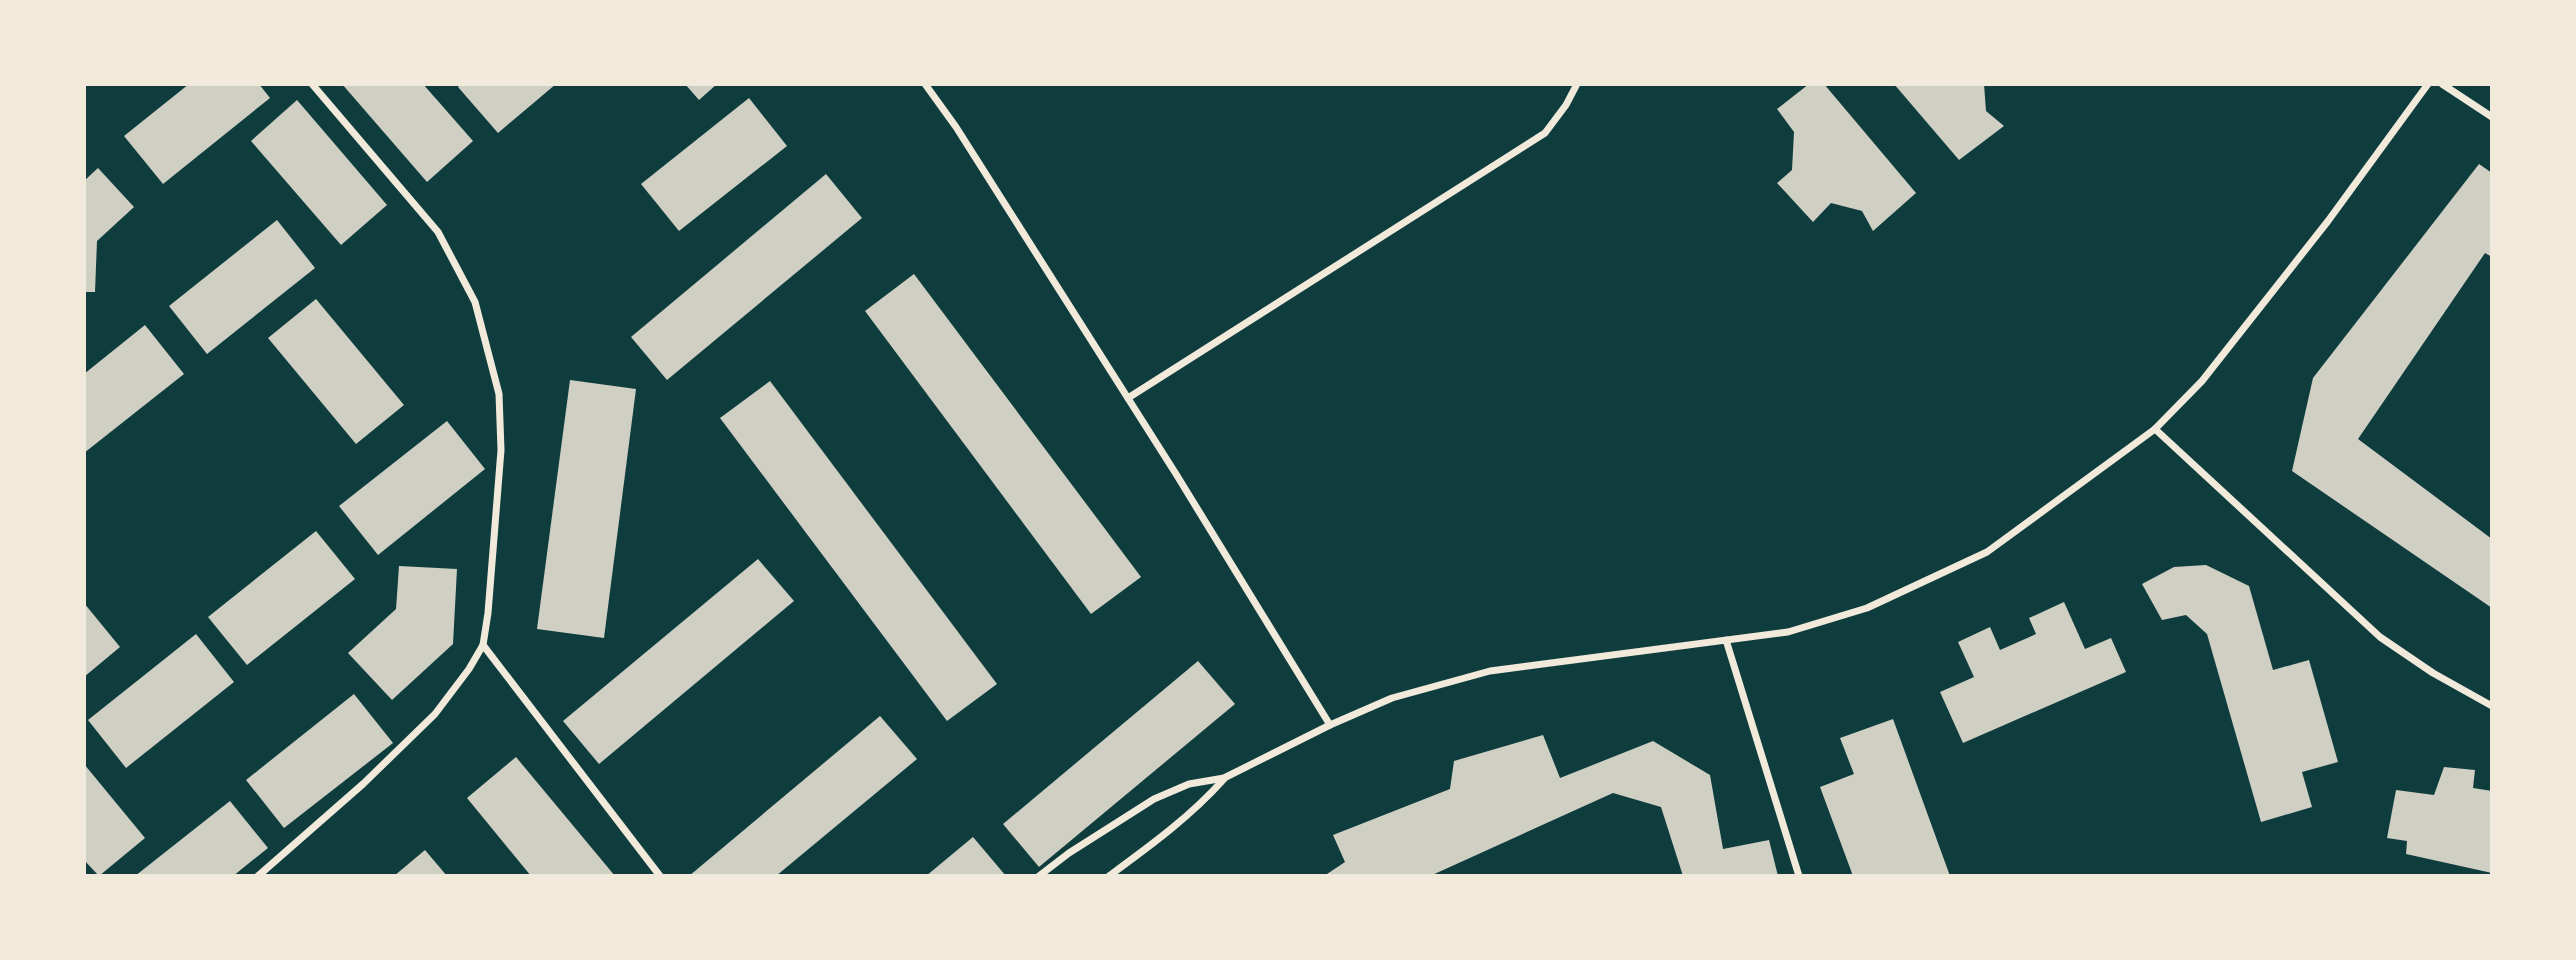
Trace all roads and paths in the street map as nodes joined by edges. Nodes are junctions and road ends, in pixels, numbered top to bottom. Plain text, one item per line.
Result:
1 (313, 84) edge
2 (925, 84) edge
3 (1577, 84) edge
4 (2428, 84) edge
5 (2442, 84) edge
6 (2492, 117) edge
7 (1128, 398) junction
8 (2155, 429) junction
9 (1726, 640) junction
10 (482, 645) junction
11 (2492, 706) edge
12 (1330, 725) junction
13 (1224, 778) junction
14 (258, 876) edge
15 (660, 876) edge
16 (1039, 876) edge
17 (1109, 876) edge
18 (1799, 876) edge

1 - 10 street
2 - 7 street
3 - 7 street
4 - 8 street
5 - 6 street
7 - 12 street
8 - 9 street
8 - 11 street
9 - 12 street
9 - 18 street
10 - 14 street
10 - 15 street
12 - 13 street
13 - 16 street
13 - 17 street

